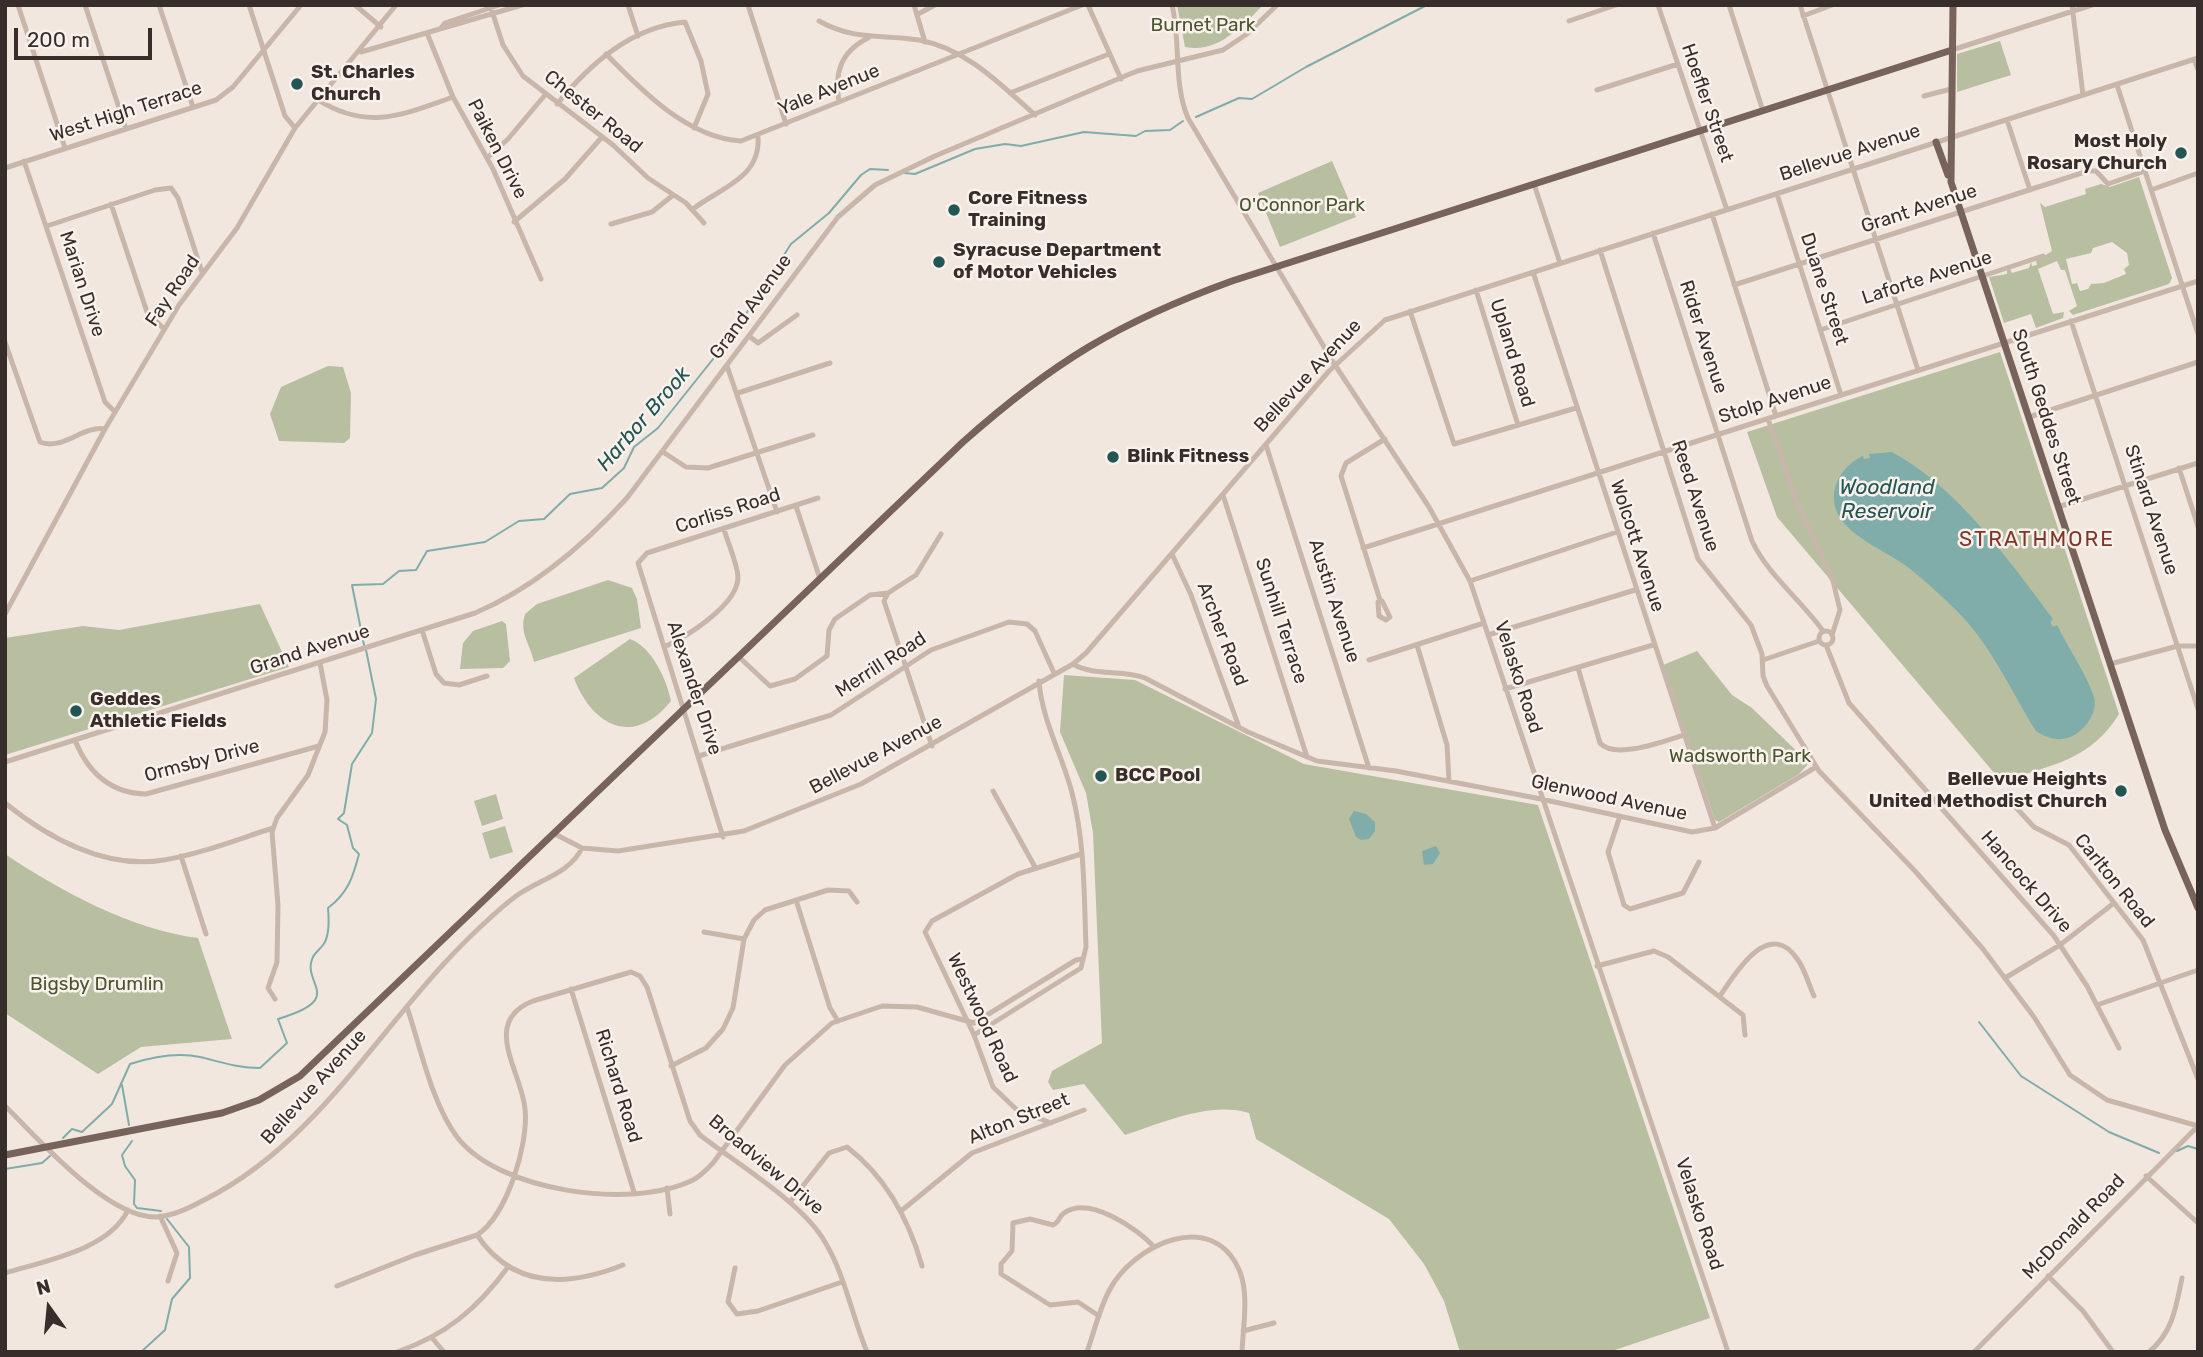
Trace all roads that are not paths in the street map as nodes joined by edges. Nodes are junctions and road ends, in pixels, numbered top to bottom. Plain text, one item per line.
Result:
1 (18, 5) edge
2 (85, 5) edge
3 (159, 5) edge
4 (250, 5) edge
5 (301, 5) edge
6 (355, 5) edge
7 (396, 5) edge
8 (499, 5) edge
9 (522, 5) edge
10 (628, 5) edge
11 (748, 5) edge
12 (914, 5) edge
13 (935, 5) edge
14 (1082, 5) edge
15 (1088, 5) edge
16 (1172, 5) edge
17 (1277, 5) edge
18 (1588, 5) edge
19 (1616, 5) edge
20 (1658, 5) edge
21 (1729, 5) edge
22 (1800, 5) edge
23 (1832, 5) edge
24 (1953, 5) edge
25 (2092, 5) edge
26 (491, 6) edge
27 (2073, 8) edge
28 (918, 14) junction
29 (1591, 14) junction
30 (493, 15) junction
31 (1803, 16) junction
32 (819, 21) dead end
33 (1569, 21) dead end
34 (381, 27) junction
35 (441, 28) junction
36 (427, 33) junction
37 (638, 36) junction
38 (870, 38) junction
39 (925, 42) junction
40 (264, 49) junction
41 (1952, 50) junction
42 (360, 52) junction
43 (606, 54) junction
44 (1109, 54) junction
45 (960, 55) junction
46 (2196, 59) edge
47 (1180, 60) junction
48 (1678, 64) junction
49 (2198, 71) edge
50 (1121, 79) junction
51 (2117, 85) junction
52 (1951, 89) junction
53 (1597, 90) dead end
54 (1827, 90) junction
55 (1010, 93) junction
56 (545, 95) junction
57 (2083, 95) junction
58 (1924, 96) dead end
59 (453, 97) junction
60 (318, 100) junction
61 (839, 102) junction
62 (557, 104) junction
63 (193, 107) junction
64 (1763, 111) junction
65 (1035, 115) junction
66 (2007, 120) junction
67 (786, 124) junction
68 (295, 128) junction
69 (694, 128) junction
70 (126, 129) junction
71 (1700, 131) junction
72 (758, 136) junction
73 (602, 137) junction
74 (1950, 138) junction
75 (1936, 142) junction
76 (65, 148) junction
77 (487, 158) junction
78 (24, 161) junction
79 (5, 168) edge
80 (1852, 169) junction
81 (2145, 172) junction
82 (2198, 173) edge
83 (1951, 182) junction
84 (1534, 184) junction
85 (2030, 190) junction
86 (2151, 190) junction
87 (1777, 194) junction
88 (672, 195) junction
89 (110, 204) junction
90 (693, 209) junction
91 (1727, 210) junction
92 (1961, 212) junction
93 (1712, 214) junction
94 (514, 222) junction
95 (704, 223) dead end
96 (611, 224) dead end
97 (47, 226) junction
98 (1653, 233) junction
99 (1875, 240) junction
100 (1600, 250) junction
101 (2043, 256) dead end
102 (1560, 263) junction
103 (1799, 264) junction
104 (1278, 267) junction
105 (202, 272) junction
106 (1533, 272) junction
107 (1983, 276) junction
108 (541, 279) dead end
109 (2198, 281) edge
110 (1734, 285) junction
111 (2182, 286) junction
112 (1476, 290) junction
113 (1898, 305) junction
114 (1410, 311) junction
115 (797, 315) dead end
116 (2071, 321) junction
117 (164, 329) junction
118 (1820, 330) junction
119 (2198, 334) edge
120 (750, 336) junction
121 (5, 342) edge
122 (2004, 343) junction
123 (2198, 362) edge
124 (830, 363) dead end
125 (1335, 365) junction
126 (727, 366) junction
127 (1918, 370) junction
128 (738, 393) junction
129 (1841, 395) junction
130 (2096, 395) junction
131 (1576, 408) junction
132 (116, 412) junction
133 (1776, 416) junction
134 (2029, 417) junction
135 (1768, 419) junction
136 (1518, 425) junction
137 (105, 429) junction
138 (813, 435) dead end
139 (1718, 435) junction
140 (1385, 439) junction
141 (1266, 445) junction
142 (663, 452) junction
143 (1664, 452) junction
144 (758, 453) junction
145 (2198, 463) edge
146 (2179, 468) junction
147 (1597, 473) junction
148 (2126, 485) junction
149 (1223, 495) junction
150 (818, 498) dead end
151 (796, 506) junction
152 (2058, 507) junction
153 (777, 512) junction
154 (2196, 516) edge
155 (1439, 523) junction
156 (2198, 527) edge
157 (724, 529) junction
158 (1616, 532) junction
159 (941, 534) dead end
160 (1363, 548) junction
161 (647, 553) joint
162 (1172, 554) junction
163 (820, 579) junction
164 (1470, 581) junction
165 (1635, 590) junction
166 (888, 593) junction
167 (1380, 600) dead end
168 (5, 614) edge
169 (1484, 623) junction
170 (422, 630) junction
171 (1822, 631) junction
172 (1488, 635) junction
173 (1832, 635) junction
174 (1819, 641) junction
175 (1417, 645) junction
176 (1653, 645) junction
177 (1826, 645) junction
178 (2178, 646) junction
179 (2198, 646) edge
180 (664, 647) junction
181 (739, 657) junction
182 (1369, 660) dead end
183 (1763, 660) junction
184 (320, 663) junction
185 (1073, 664) junction
186 (2110, 664) junction
187 (906, 665) junction
188 (1578, 668) junction
189 (1054, 673) junction
190 (488, 676) dead end
191 (1040, 681) junction
192 (1505, 689) junction
193 (2198, 709) edge
194 (684, 710) junction
195 (1238, 727) junction
196 (1684, 735) junction
197 (75, 740) junction
198 (319, 746) junction
199 (932, 746) junction
200 (699, 756) junction
201 (1307, 757) junction
202 (5, 762) edge
203 (1816, 767) junction
204 (1369, 768) junction
205 (1449, 781) junction
206 (993, 791) dead end
207 (1541, 799) junction
208 (2011, 802) dead end
209 (5, 803) edge
210 (1620, 816) junction
211 (273, 828) junction
212 (1715, 828) junction
213 (555, 834) junction
214 (723, 836) junction
215 (582, 848) junction
216 (1081, 854) junction
217 (181, 856) junction
218 (1699, 862) dead end
219 (1035, 867) junction
220 (796, 900) junction
221 (857, 902) dead end
222 (2114, 903) junction
223 (2198, 908) edge
224 (704, 932) dead end
225 (206, 934) dead end
226 (744, 939) junction
227 (2060, 944) junction
228 (1083, 959) junction
229 (1597, 966) junction
230 (2198, 970) edge
231 (2005, 978) junction
232 (2161, 984) junction
233 (571, 989) junction
234 (1720, 996) junction
235 (1814, 996) dead end
236 (275, 999) dead end
237 (2097, 1005) junction
238 (407, 1007) junction
239 (838, 1021) junction
240 (968, 1023) junction
241 (974, 1035) junction
242 (1745, 1035) dead end
243 (2119, 1048) dead end
244 (671, 1066) junction
245 (2198, 1079) edge
246 (5, 1106) edge
247 (1084, 1110) dead end
248 (1027, 1115) junction
249 (1051, 1123) junction
250 (2198, 1126) edge
251 (1028, 1132) junction
252 (48, 1147) junction
253 (722, 1152) junction
254 (5, 1155) edge
255 (512, 1176) junction
256 (2146, 1176) junction
257 (667, 1188) junction
258 (634, 1192) junction
259 (790, 1202) junction
260 (128, 1210) junction
261 (901, 1211) junction
262 (670, 1214) dead end
263 (160, 1216) junction
264 (2198, 1223) edge
265 (477, 1235) junction
266 (1154, 1247) junction
267 (623, 1265) dead end
268 (922, 1266) dead end
269 (508, 1267) junction
270 (735, 1268) dead end
271 (5, 1273) edge
272 (2048, 1276) junction
273 (2182, 1278) dead end
274 (168, 1281) dead end
275 (842, 1282) junction
276 (337, 1286) dead end
277 (1099, 1316) junction
278 (1274, 1323) dead end
279 (1243, 1331) junction
280 (433, 1339) junction
281 (397, 1352) edge
282 (444, 1352) edge
283 (867, 1352) edge
284 (1087, 1352) edge
285 (1242, 1352) edge
286 (1728, 1352) edge
287 (1974, 1352) edge
288 (2113, 1352) edge
289 (2148, 1352) edge

1 - 76 street
2 - 70 street
3 - 63 street
4 - 40 street
5 - 40 street, West High Terrace
6 - 34 street
7 - 34 street, Fay Road
8 - 26 street
9 - 30 street
10 - 37 street
11 - 67 street
12 - 28 street
13 - 28 street
14 - 45 street, Yale Avenue
15 - 44 street
16 - 47 street, Velasko Road
17 - 47 street, Grand Avenue
18 - 29 street
19 - 29 street
20 - 48 street, Hoefler Street
21 - 64 street
22 - 31 street
23 - 31 street
24 - 41 main road, South Geddes Street
25 - 27 street
26 - 30 street, Chester Road
26 - 35 street
27 - 41 street
27 - 57 street
28 - 39 street
29 - 33 street
30 - 35 street
30 - 56 street, Chester Road
31 - 54 street
32 - 38 street
34 - 42 street, Fay Road
35 - 36 street
36 - 42 street
36 - 59 street, Paiken Drive
37 - 43 street
37 - 69 street
38 - 39 street
38 - 61 street
39 - 45 street
40 - 63 street, West High Terrace
40 - 68 street
41 - 52 main road, South Geddes Street
41 - 54 main road
42 - 60 street, Fay Road
43 - 62 street
43 - 69 street, Yale Avenue
44 - 50 street
44 - 55 street
45 - 55 street
45 - 61 street, Yale Avenue
46 - 49 street
46 - 51 street, Bellevue Avenue
47 - 50 street, Grand Avenue
47 - 104 street, Velasko Road
48 - 53 street
48 - 71 street, Hoefler Street
50 - 65 street, Grand Avenue
51 - 57 street, Bellevue Avenue
51 - 81 street
52 - 58 street
52 - 74 main road, South Geddes Street
54 - 64 main road
54 - 80 street
55 - 65 street
56 - 62 street, Chester Road
56 - 77 street
57 - 66 street, Bellevue Avenue
59 - 60 street
59 - 77 street, Paiken Drive
60 - 68 street, Fay Road
61 - 67 street, Yale Avenue
62 - 73 street, Chester Road
63 - 70 street, West High Terrace
64 - 71 main road
65 - 120 street, Grand Avenue
66 - 74 street, Bellevue Avenue
66 - 85 street
67 - 72 street, Yale Avenue
68 - 105 street, Fay Road
69 - 72 street, Yale Avenue
70 - 76 street, West High Terrace
71 - 84 main road
71 - 91 street, Hoefler Street
72 - 90 street
73 - 88 street, Chester Road
73 - 94 street
74 - 75 street, Bellevue Avenue
74 - 83 main road, South Geddes Street
75 - 80 street, Bellevue Avenue
75 - 83 main road
76 - 78 street, West High Terrace
77 - 94 street, Paiken Drive
78 - 79 street, West High Terrace
78 - 97 street, Marian Drive
80 - 87 street, Bellevue Avenue
80 - 99 street
81 - 85 street, Grant Avenue
81 - 86 street
82 - 86 street
83 - 92 main road, South Geddes Street
84 - 102 street
84 - 104 main road
85 - 92 street, Grant Avenue
86 - 111 street
87 - 91 street, Bellevue Avenue
87 - 103 street, Duane Street
88 - 90 street, Chester Road
88 - 96 street
89 - 97 street
89 - 105 street
89 - 117 street
90 - 95 street, Chester Road
91 - 93 street, Bellevue Avenue
92 - 99 street, Grant Avenue
92 - 107 main road, South Geddes Street
93 - 98 street, Bellevue Avenue
93 - 110 street
94 - 108 street, Paiken Drive
97 - 132 street, Marian Drive
98 - 100 street, Bellevue Avenue
98 - 139 street, Rider Avenue
99 - 103 street, Grant Avenue
99 - 113 street
100 - 102 street, Bellevue Avenue
100 - 143 street, Reed Avenue
101 - 107 street, Laforte Avenue
102 - 106 street, Bellevue Avenue
103 - 110 street, Grant Avenue
103 - 118 street, Duane Street
104 - 125 street, Velasko Road
104 - 163 main road
105 - 117 street, Fay Road
106 - 112 street, Bellevue Avenue
106 - 131 street, Wolcott Avenue
107 - 113 street, Laforte Avenue
107 - 122 main road, South Geddes Street
109 - 111 street, Stolp Avenue
110 - 133 street
111 - 116 street, Stolp Avenue
111 - 119 street
112 - 114 street, Bellevue Avenue
112 - 136 street, Upland Road
113 - 118 street, Laforte Avenue
113 - 127 street
114 - 125 street, Bellevue Avenue
114 - 136 street
115 - 120 street
116 - 122 street, Stolp Avenue
116 - 130 street, Stinard Avenue
117 - 132 street, Fay Road
118 - 129 street, Duane Street
120 - 126 street, Grand Avenue
121 - 137 street
122 - 127 street, Stolp Avenue
122 - 134 main road, South Geddes Street
123 - 130 street
124 - 128 street
125 - 140 street, Velasko Road
125 - 141 street, Bellevue Avenue
126 - 128 street
126 - 142 street, Grand Avenue
127 - 129 street, Stolp Avenue
128 - 144 street
129 - 133 street, Stolp Avenue
130 - 134 street
130 - 148 street, Stinard Avenue
131 - 136 street
131 - 147 street, Wolcott Avenue
132 - 137 street, Fay Road
133 - 135 street, Stolp Avenue
134 - 152 main road, South Geddes Street
135 - 139 street, Stolp Avenue
135 - 173 street
137 - 168 street, Fay Road
138 - 144 street
139 - 143 street, Stolp Avenue
139 - 171 street, Rider Avenue
140 - 155 street, Velasko Road
140 - 160 street
141 - 149 street, Bellevue Avenue
141 - 204 street, Austin Avenue
142 - 144 street
142 - 170 street, Grand Avenue
143 - 147 street, Stolp Avenue
143 - 183 street, Reed Avenue
144 - 153 street
145 - 146 street
146 - 148 street
146 - 154 street
147 - 155 street, Stolp Avenue
147 - 158 street, Wolcott Avenue
148 - 152 street
148 - 178 street, Stinard Avenue
149 - 162 street, Bellevue Avenue
149 - 201 street, Sunhill Terrace
150 - 151 street, Corliss Road
151 - 153 street, Corliss Road
151 - 163 street
152 - 186 main road, South Geddes Street
153 - 157 street, Corliss Road
154 - 156 street
155 - 160 street, Stolp Avenue
155 - 164 street, Velasko Road
157 - 161 street, Corliss Road
157 - 180 street
158 - 164 street
158 - 165 street, Wolcott Avenue
159 - 166 street
160 - 167 street
161 - 180 street, Alexander Drive
162 - 185 street, Bellevue Avenue
162 - 195 street, Archer Road
163 - 181 main road
164 - 169 street, Velasko Road
165 - 172 street
165 - 176 street, Wolcott Avenue
166 - 181 street
166 - 187 street
169 - 172 street, Velasko Road
169 - 175 street
170 - 184 street, Grand Avenue
170 - 190 street
171 - 173 street
171 - 174 street
172 - 192 street, Velasko Road
173 - 177 street
174 - 177 street
174 - 183 street
175 - 182 street
175 - 205 street
176 - 188 street
176 - 196 street, Wolcott Avenue
177 - 227 street, Hancock Drive
178 - 179 street
178 - 186 street
178 - 193 street, Stinard Avenue
180 - 194 street, Alexander Drive
181 - 194 main road
183 - 203 street, Reed Avenue
184 - 197 street, Grand Avenue
184 - 198 street
185 - 189 street, Bellevue Avenue
185 - 195 street, Glenwood Avenue
186 - 223 main road, South Geddes Street
187 - 189 street, Merrill Road
187 - 199 street
187 - 200 street, Merrill Road
188 - 192 street
188 - 196 street
189 - 191 street, Bellevue Avenue
191 - 199 street, Bellevue Avenue
191 - 216 street
192 - 207 street, Velasko Road
194 - 200 street, Alexander Drive
194 - 213 main road
195 - 201 street, Glenwood Avenue
196 - 212 street, Wolcott Avenue
197 - 198 street, Ormsby Drive
197 - 202 street, Grand Avenue
198 - 211 street
199 - 214 street, Bellevue Avenue
200 - 214 street, Alexander Drive
201 - 204 street, Glenwood Avenue
203 - 212 street, Glenwood Avenue
203 - 231 street
204 - 205 street, Glenwood Avenue
205 - 207 street, Glenwood Avenue
206 - 219 street
207 - 210 street, Glenwood Avenue
207 - 229 street, Velasko Road
208 - 222 street, Carlton Road
209 - 217 street
210 - 212 street, Glenwood Avenue
210 - 218 street
211 - 217 street
211 - 236 street
213 - 215 street, Bellevue Avenue
213 - 252 main road
214 - 215 street, Bellevue Avenue
215 - 238 street, Bellevue Avenue
216 - 219 street
216 - 228 street
217 - 225 street
219 - 240 street, Westwood Road
220 - 221 street
220 - 226 street
220 - 239 street
222 - 227 street
222 - 232 street, Carlton Road
224 - 226 street
226 - 244 street
227 - 231 street
227 - 237 street, Hancock Drive
228 - 240 street
228 - 241 street
229 - 234 street
229 - 286 street, Velasko Road
230 - 232 street
231 - 250 street
232 - 237 street
232 - 245 street, Carlton Road
233 - 244 street, Broadview Drive
233 - 255 street
233 - 258 street, Richard Road
234 - 235 street
234 - 242 street
237 - 243 street, Hancock Drive
238 - 255 street
238 - 263 street, Bellevue Avenue
239 - 240 street
239 - 253 street
240 - 241 street, Westwood Road
241 - 248 street, Westwood Road
244 - 253 street, Broadview Drive
246 - 252 street, Bellevue Avenue
247 - 249 street, Alton Street
248 - 249 street, Westwood Road
248 - 251 street
249 - 251 street, Alton Street
250 - 256 street, McDonald Road
251 - 261 street, Alton Street
252 - 254 main road
252 - 260 street, Bellevue Avenue
253 - 257 street
253 - 259 street, Broadview Drive
255 - 258 street
255 - 265 street
256 - 264 street
256 - 272 street, McDonald Road
257 - 258 street
257 - 262 street
259 - 261 street
259 - 275 street, Broadview Drive
260 - 263 street, Bellevue Avenue
260 - 271 street
261 - 268 street
263 - 274 street
265 - 269 street
265 - 276 street
266 - 277 street
266 - 277 street
266 - 279 street
267 - 269 street
269 - 280 street
270 - 275 street
272 - 287 street, McDonald Road
272 - 288 street
273 - 289 street
275 - 283 street, Broadview Drive
277 - 284 street
278 - 279 street
279 - 285 street
280 - 281 street
280 - 282 street

